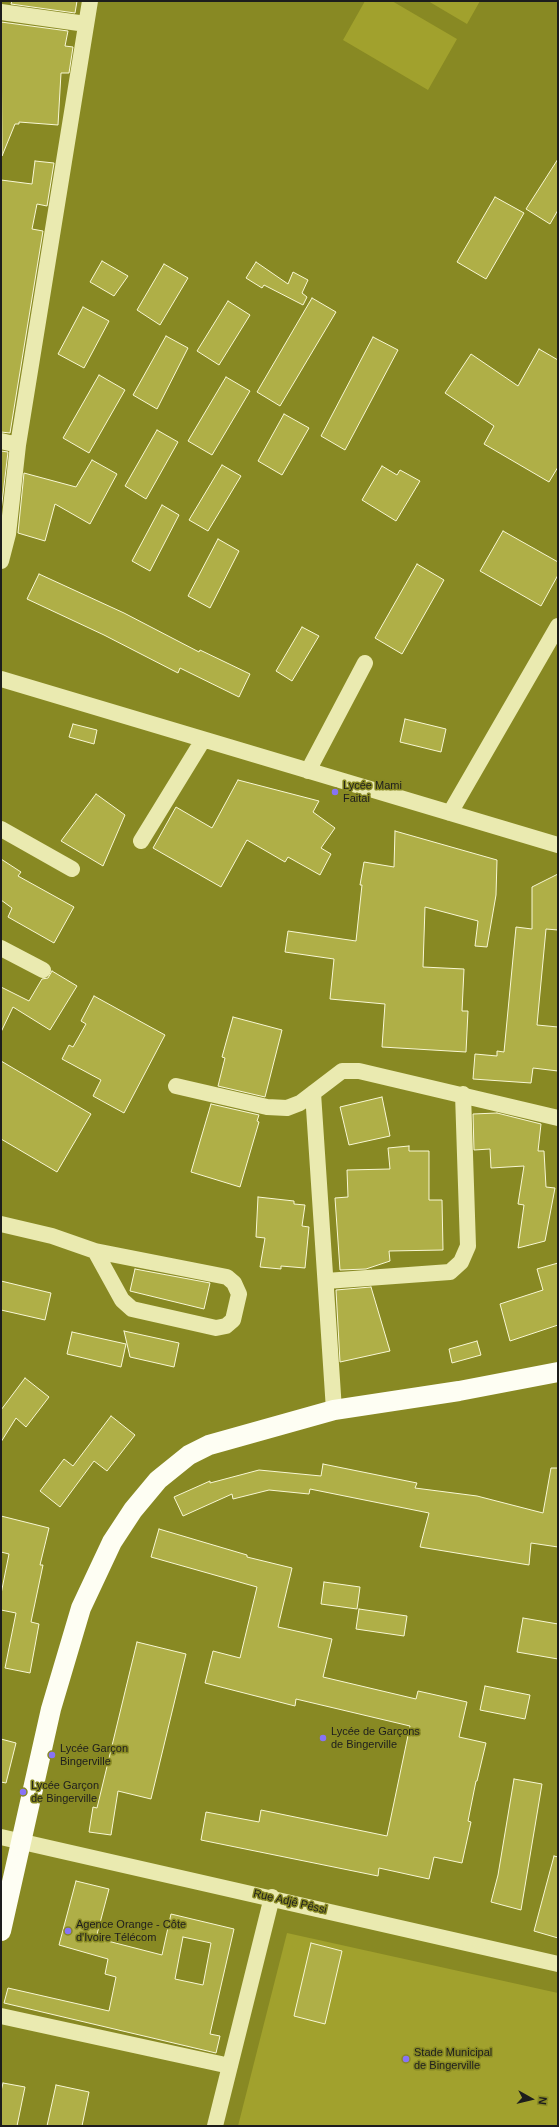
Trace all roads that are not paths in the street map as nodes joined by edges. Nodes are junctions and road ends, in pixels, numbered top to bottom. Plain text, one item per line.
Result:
1 (90, 1) edge
2 (1, 12) edge
3 (86, 24) junction
4 (1, 441) edge
5 (18, 445) junction
6 (1, 561) edge
7 (558, 626) edge
8 (365, 663) dead end
9 (1, 679) edge
10 (203, 740) junction
11 (308, 771) junction
12 (450, 813) junction
13 (1, 829) edge
14 (141, 841) dead end
15 (558, 845) edge
16 (72, 869) dead end
17 (1, 948) edge
18 (43, 970) dead end
19 (176, 1086) dead end
20 (313, 1093) junction
21 (463, 1094) junction
22 (558, 1118) edge
23 (1, 1224) edge
24 (94, 1251) junction
25 (326, 1281) junction
26 (558, 1372) edge
27 (334, 1410) junction
28 (1, 1837) edge
29 (21, 1842) junction
30 (272, 1897) junction
31 (1, 1931) edge
32 (558, 1964) edge
33 (1, 2016) edge
34 (230, 2066) junction
35 (216, 2126) edge

1 - 3 street
2 - 3 street
3 - 5 street
4 - 5 street
5 - 6 street
7 - 12 street
8 - 11 street
9 - 10 street
10 - 11 street
10 - 14 street
11 - 12 street
12 - 15 street
13 - 16 street
17 - 18 street
19 - 20 street
20 - 21 street
20 - 25 street
21 - 22 street
21 - 25 street
23 - 24 street
24 - 24 street
25 - 27 street
26 - 27 main road
27 - 29 main road
28 - 29 street, Rue Adjê Pêssi
29 - 30 street, Rue Adjê Pêssi
29 - 31 main road
30 - 32 street, Rue Adjê Pêssi
30 - 34 street
33 - 34 street
34 - 35 street

